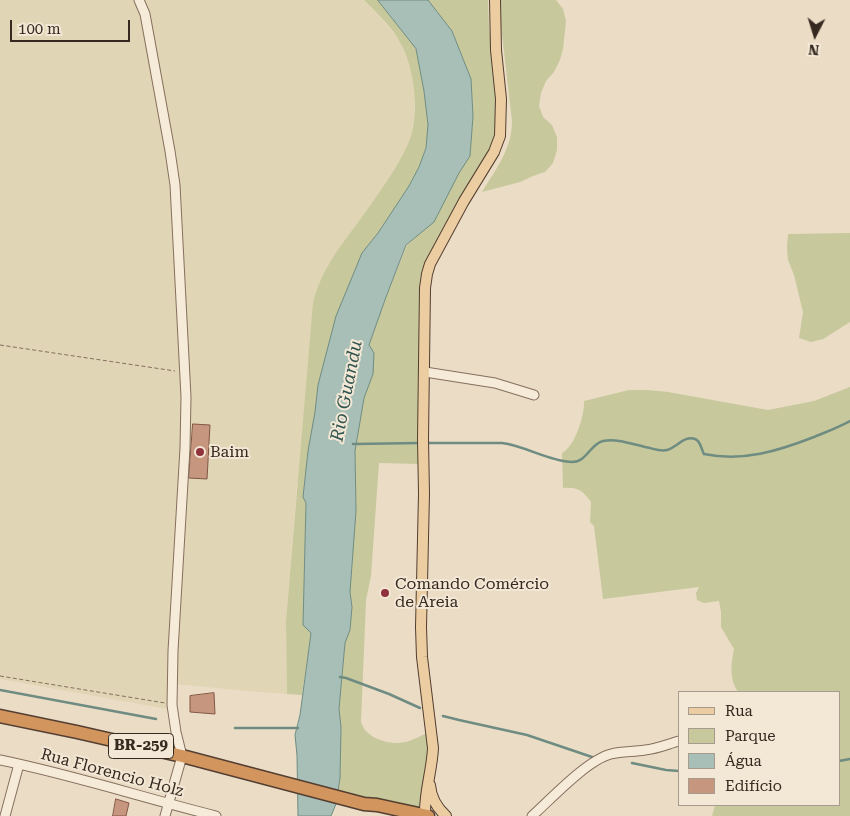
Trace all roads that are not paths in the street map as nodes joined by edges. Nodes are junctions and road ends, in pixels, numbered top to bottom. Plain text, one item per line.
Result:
1 (139, 0) edge
2 (495, 0) edge
3 (425, 372) junction
4 (534, 395) dead end
5 (0, 716) edge
6 (678, 741) edge
7 (182, 756) junction
8 (0, 760) edge
9 (19, 764) junction
10 (429, 778) junction
11 (362, 803) junction
12 (168, 804) junction
13 (8, 815) edge
14 (165, 816) edge
15 (216, 816) edge
16 (394, 816) edge
17 (426, 816) edge
18 (446, 816) edge
19 (532, 816) edge

1 - 7 street
2 - 3 main road
3 - 4 street
3 - 10 main road
5 - 7 highway, BR-259
6 - 19 street
7 - 11 highway, BR-259
7 - 12 street
8 - 9 street, Rua Florencio Holz
9 - 12 street, Rua Florencio Holz
9 - 13 street
10 - 17 main road
10 - 18 main road
11 - 16 highway, BR-259
11 - 17 highway, BR-259
12 - 14 street
12 - 15 street, Rua Florencio Holz

